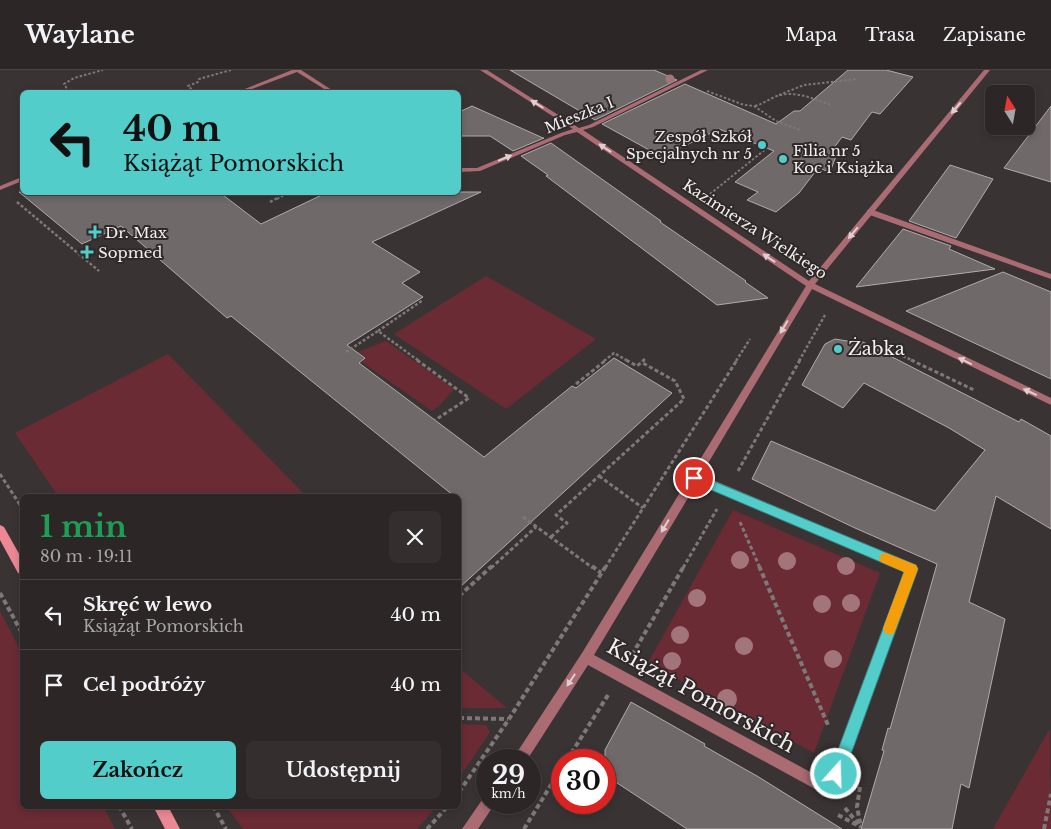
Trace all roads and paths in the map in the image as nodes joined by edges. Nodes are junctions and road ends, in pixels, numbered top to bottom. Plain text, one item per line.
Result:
1 (103, 70) edge
2 (231, 70) edge
3 (297, 70) edge
4 (483, 70) edge
5 (705, 70) edge
6 (988, 70) edge
7 (857, 80) dead end
8 (699, 89) dead end
9 (68, 90) edge
10 (193, 90) edge
11 (245, 90) edge
12 (329, 90) edge
13 (779, 95) junction
14 (754, 106) junction
15 (831, 106) dead end
16 (578, 130) junction
17 (800, 130) dead end
18 (767, 148) dead end
19 (461, 170) edge
20 (20, 180) edge
21 (0, 188) edge
22 (284, 195) edge
23 (705, 197) dead end
24 (15, 200) dead end
25 (270, 202) dead end
26 (870, 212) junction
27 (99, 271) dead end
28 (1051, 278) edge
29 (810, 285) junction
30 (832, 296) junction
31 (423, 300) dead end
32 (378, 331) junction
33 (346, 352) dead end
34 (645, 359) dead end
35 (641, 362) junction
36 (576, 384) dead end
37 (1051, 402) edge
38 (435, 420) dead end
39 (0, 474) edge
40 (599, 476) junction
41 (694, 478) junction
42 (727, 492) junction
43 (20, 505) edge
44 (643, 508) dead end
45 (523, 517) dead end
46 (536, 527) junction
47 (0, 530) edge
48 (551, 537) junction
49 (20, 565) edge
50 (602, 573) dead end
51 (0, 593) edge
52 (461, 594) edge
53 (20, 629) edge
54 (586, 657) junction
55 (620, 676) junction
56 (461, 718) edge
57 (509, 719) dead end
58 (526, 749) edge
59 (574, 749) edge
60 (842, 758) junction
61 (862, 782) dead end
62 (551, 786) edge
63 (1051, 794) edge
64 (121, 809) edge
65 (162, 809) edge
66 (214, 809) edge
67 (445, 809) edge
68 (481, 814) edge
69 (861, 827) dead end
70 (132, 829) edge
71 (173, 829) edge
72 (226, 829) edge
73 (428, 829) edge
74 (469, 829) edge
75 (524, 829) edge
76 (1044, 829) edge

1 - 9 path
2 - 10 path
3 - 11 street
3 - 12 street
16 -> 4 street, Kazimierza Wielkiego
5 - 16 street, Mieszka I
6 -> 26 street, Książąt Pomorskich
7 - 13 path
8 - 14 path
13 - 14 path
13 - 15 path
14 - 17 path
19 -> 16 street, Mieszka I
29 -> 16 street, Kazimierza Wielkiego
18 - 23 path
20 - 21 street
22 - 25 path
24 - 27 path
26 - 28 street
26 -> 29 street, Książąt Pomorskich
29 - 30 street, Kazimierza Wielkiego
29 -> 41 street, Książąt Pomorskich
37 -> 30 street, Kazimierza Wielkiego
30 - 42 path
31 - 32 path
32 - 33 path
32 - 38 path
34 - 35 path
35 - 36 path
35 - 40 path
39 - 43 path
40 - 44 path
40 - 48 path
41 - 42 street, Książąt Pomorskich
41 -> 54 street, Książąt Pomorskich
42 - 55 path
42 - 60 path
42 - 60 street, Książąt Pomorskich
45 - 46 path
46 - 48 path
46 - 52 path
47 - 49 street
48 - 50 path
51 - 53 path
54 - 55 street, Książąt Pomorskich
54 -> 58 street, Książąt Pomorskich
55 - 59 path
55 - 60 street, Książąt Pomorskich
56 - 57 path
61 - 69 path
62 - 75 path
63 - 76 path
64 - 70 path
65 - 71 street
66 - 72 path
67 - 73 path
68 - 74 street

